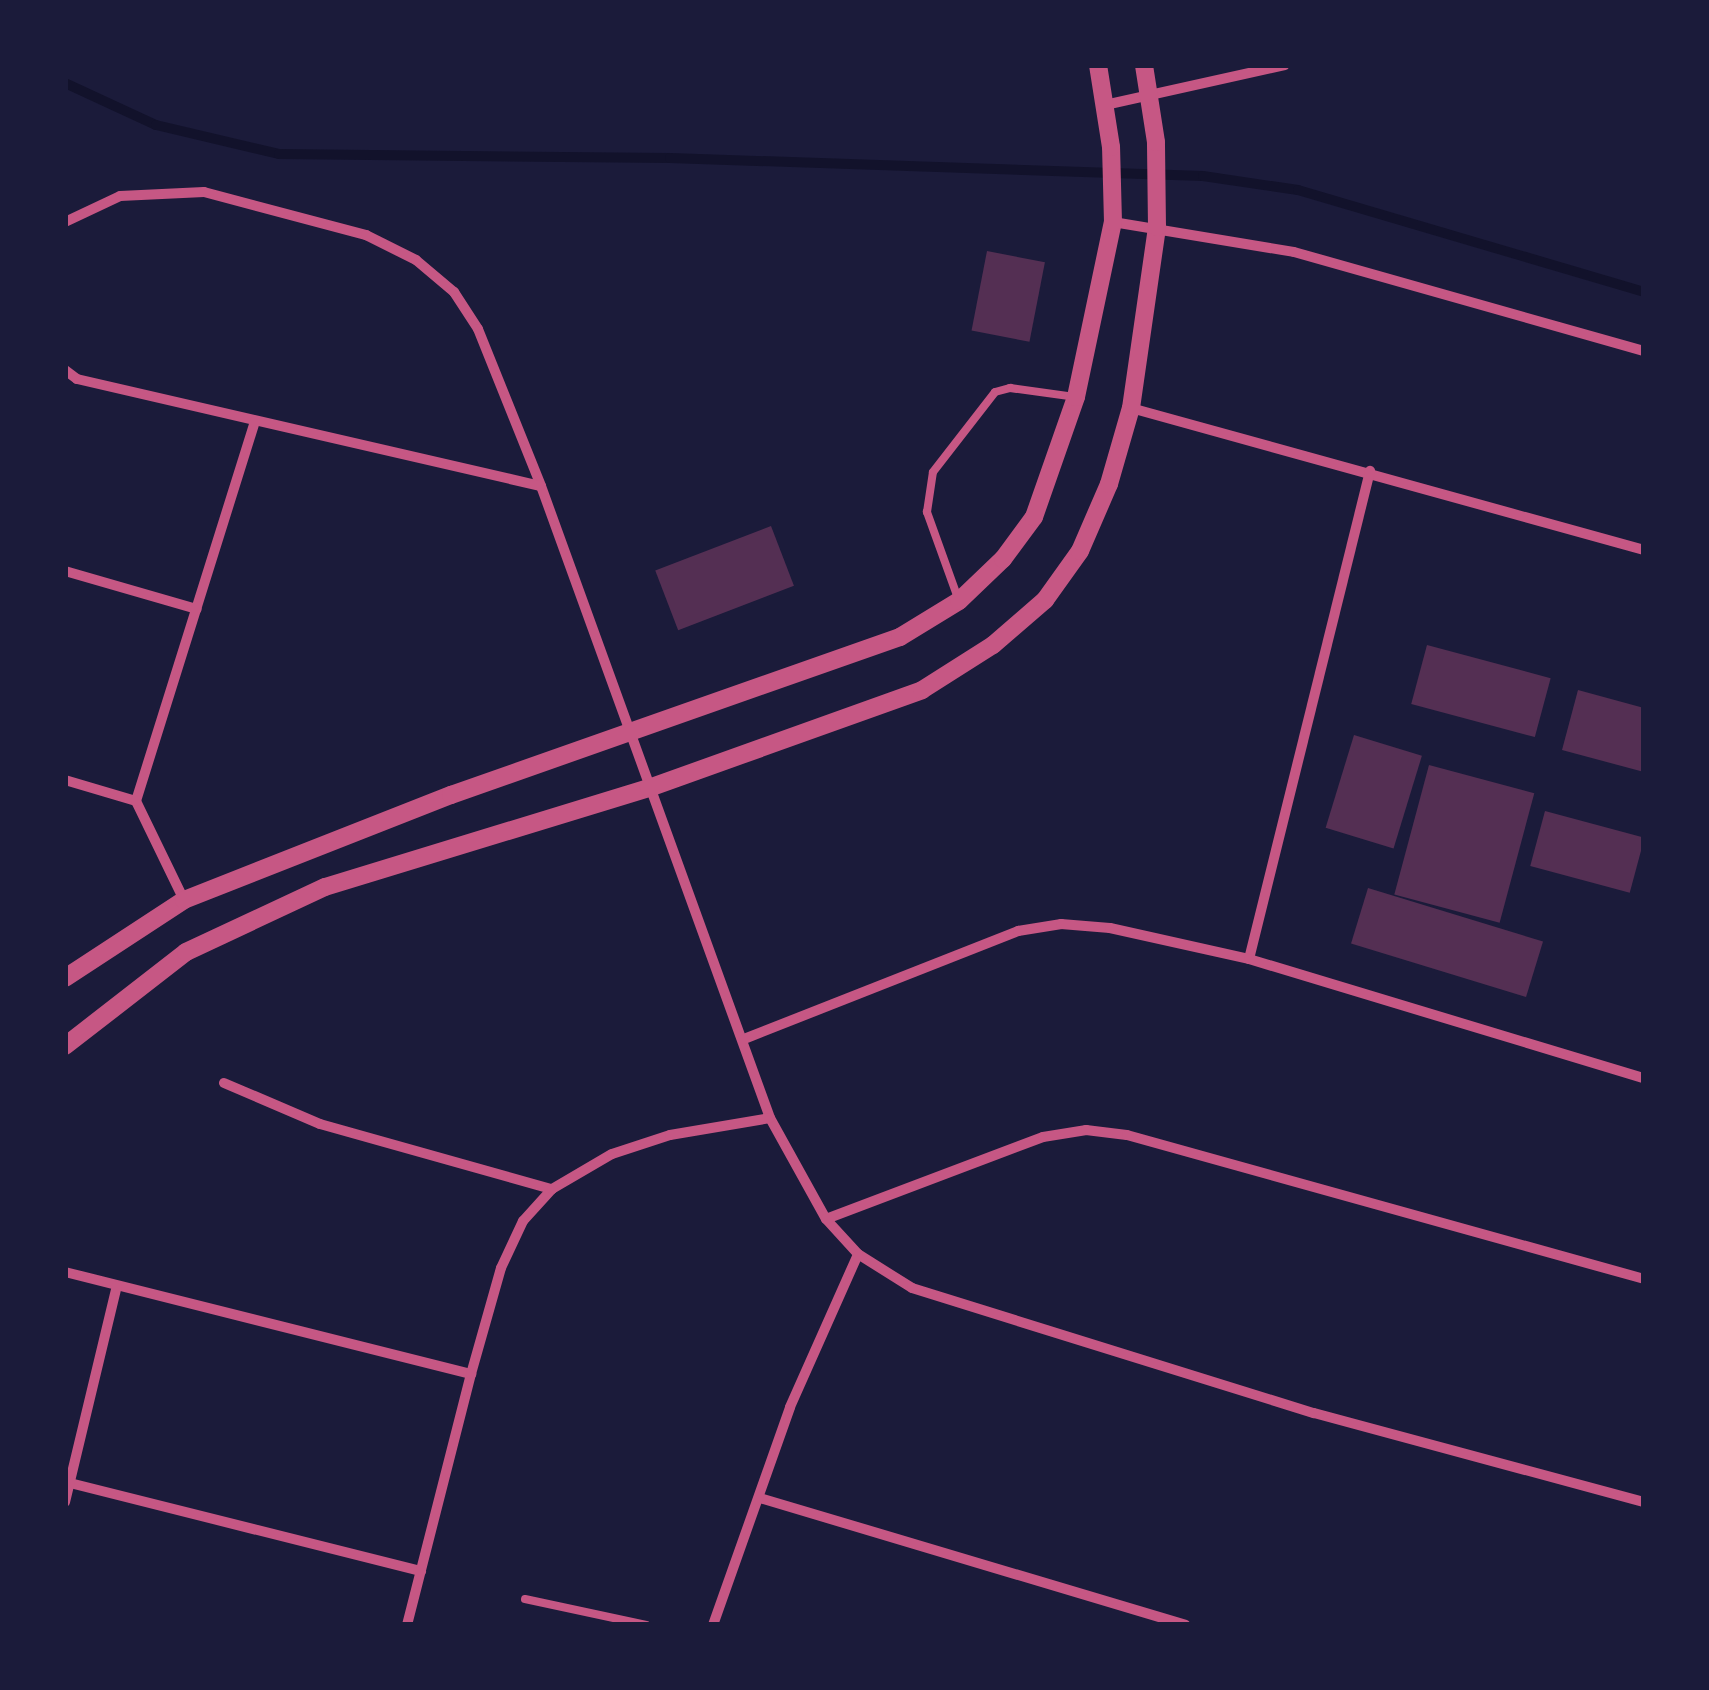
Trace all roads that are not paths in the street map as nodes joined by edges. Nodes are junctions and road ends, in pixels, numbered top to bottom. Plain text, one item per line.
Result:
1 (1098, 65) edge
2 (1144, 65) edge
3 (1285, 65) edge
4 (1149, 98) junction
5 (1105, 106) junction
6 (65, 222) edge
7 (1113, 222) junction
8 (1157, 227) junction
9 (1644, 351) edge
10 (65, 370) edge
11 (1076, 397) junction
12 (1131, 408) junction
13 (255, 422) junction
14 (1370, 471) junction
15 (541, 486) junction
16 (1644, 550) edge
17 (65, 571) edge
18 (959, 600) junction
19 (197, 609) junction
20 (630, 730) junction
21 (65, 780) edge
22 (649, 788) junction
23 (136, 801) junction
24 (184, 900) junction
25 (1249, 958) junction
26 (65, 978) edge
27 (744, 1038) junction
28 (65, 1046) edge
29 (1644, 1078) edge
30 (224, 1084) dead end
31 (770, 1118) junction
32 (552, 1189) junction
33 (826, 1218) junction
34 (858, 1254) junction
35 (65, 1272) edge
36 (1644, 1280) edge
37 (116, 1286) junction
38 (471, 1374) junction
39 (70, 1483) junction
40 (760, 1498) junction
41 (65, 1502) edge
42 (1644, 1502) edge
43 (421, 1571) junction
44 (526, 1598) dead end
45 (407, 1625) edge
46 (646, 1625) edge
47 (713, 1625) edge
48 (1185, 1625) edge

1 - 5 street
2 - 4 street
3 - 4 street
4 - 5 street
4 - 8 street
5 - 7 street
6 - 15 street
7 - 8 street
7 - 11 street
8 - 9 street
8 - 12 street
10 - 13 street
11 - 18 street
11 - 18 lane
12 - 14 street
12 - 22 street
13 - 15 street
13 - 19 street
14 - 16 street
14 - 25 street
15 - 20 street
17 - 19 street
18 - 20 street
19 - 23 street
20 - 22 street
20 - 24 street
21 - 23 street
22 - 27 street
22 - 28 street
23 - 24 street
24 - 26 street
25 - 27 street
25 - 29 street
27 - 31 street
30 - 32 street
31 - 32 street
31 - 33 street
32 - 38 street
33 - 34 street
33 - 36 street
34 - 40 street
34 - 42 street
35 - 37 street
37 - 38 street
37 - 39 street
38 - 43 street
39 - 41 street
39 - 43 street
40 - 47 street
40 - 48 street
43 - 45 street
44 - 46 lane

